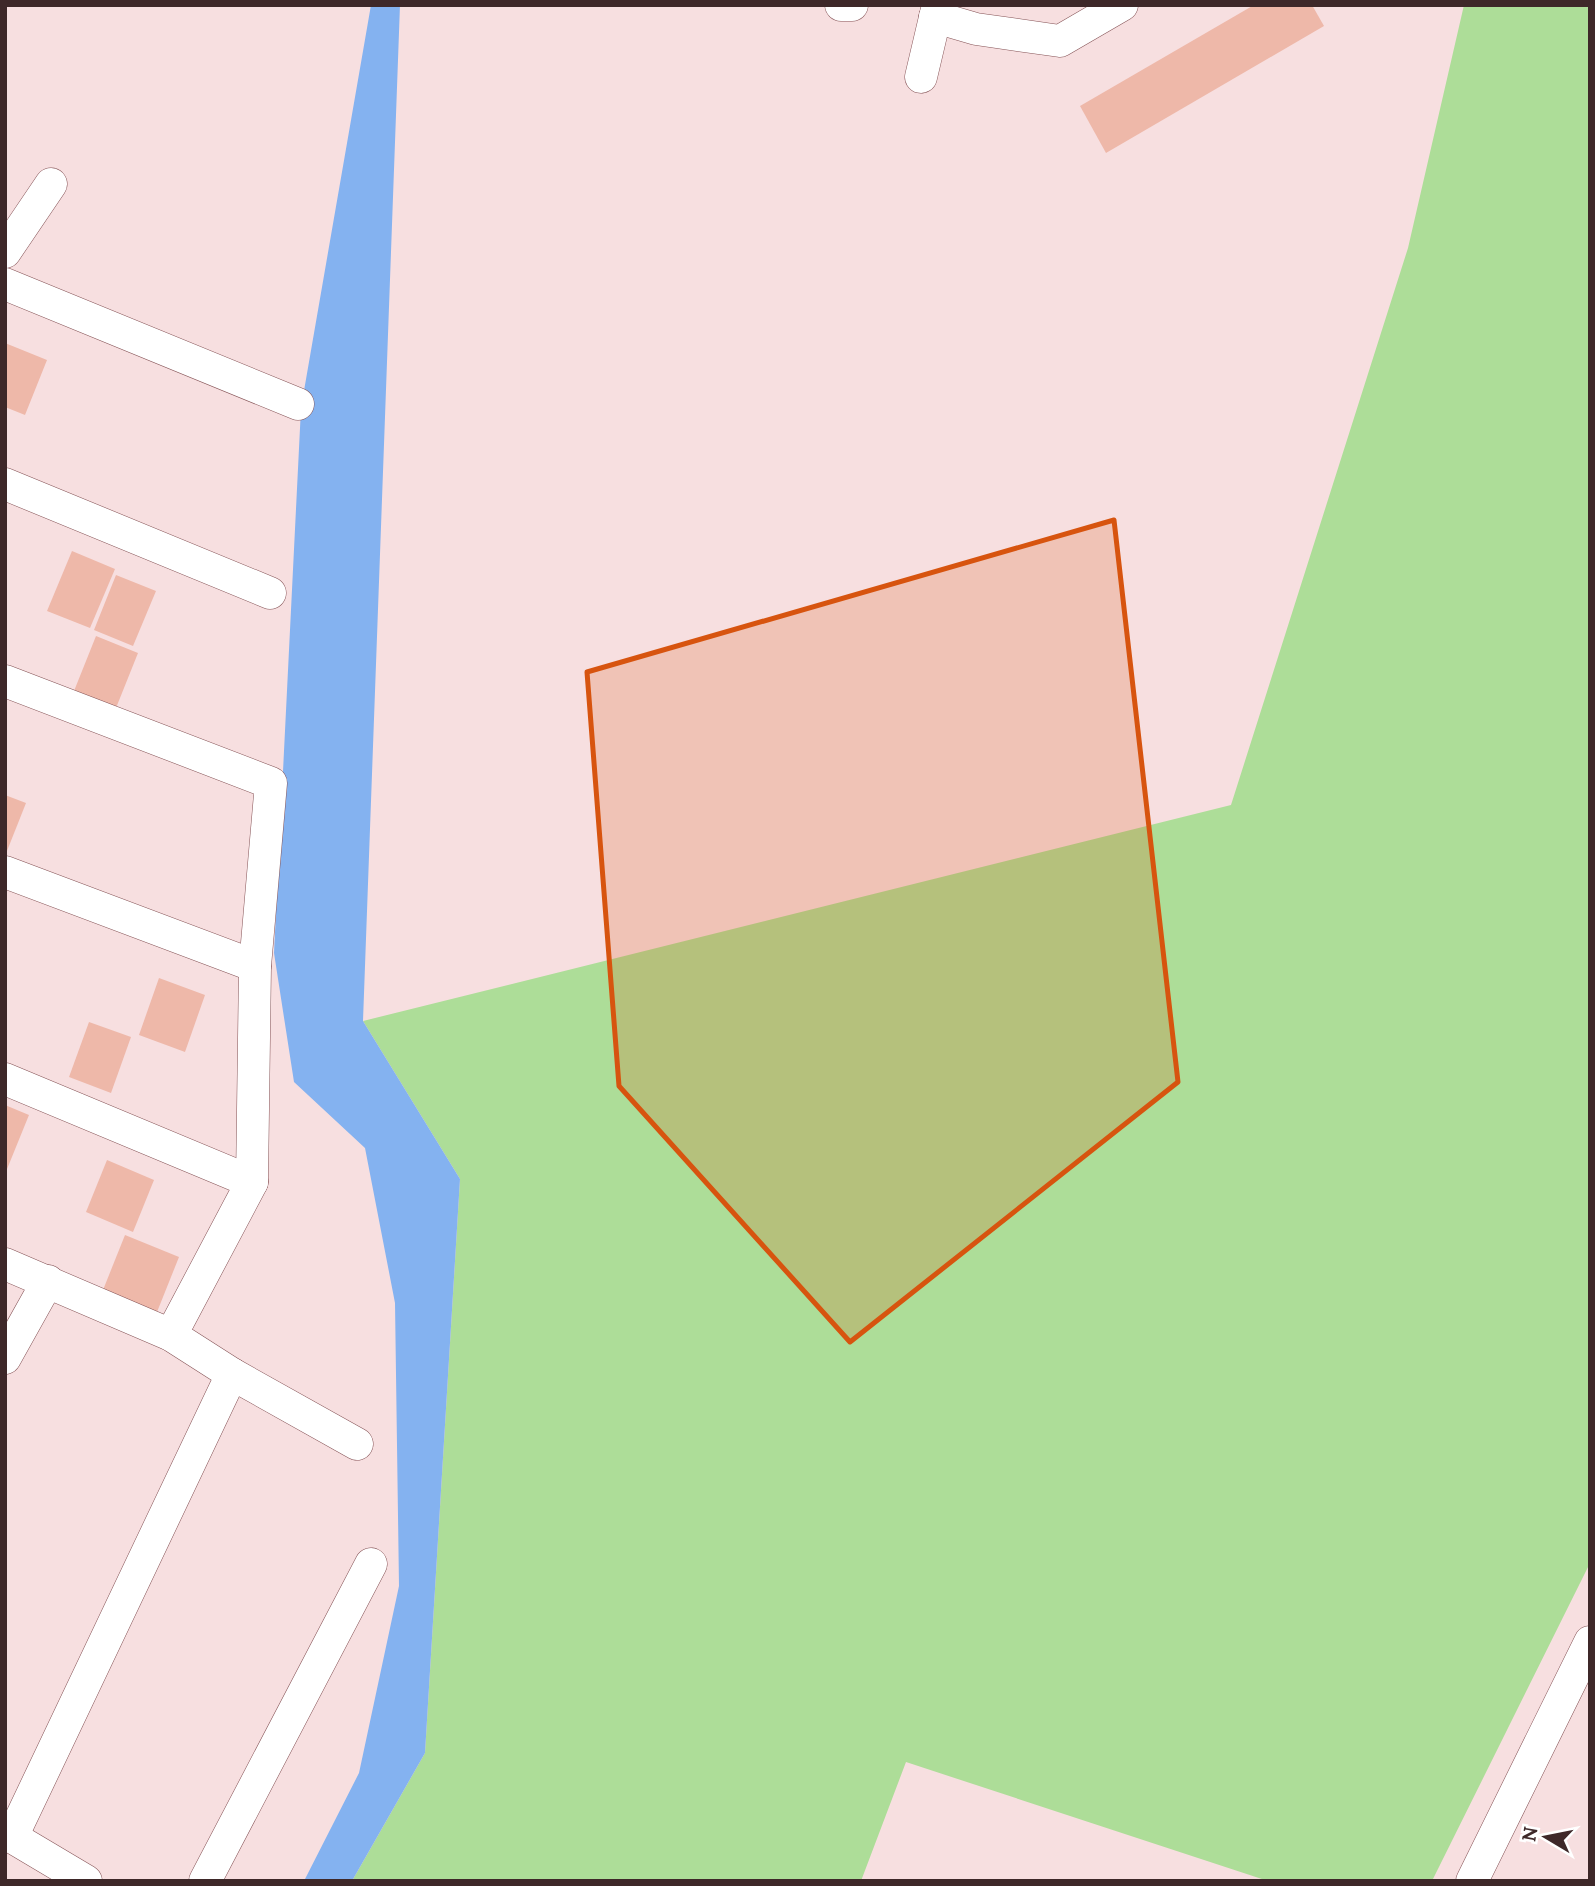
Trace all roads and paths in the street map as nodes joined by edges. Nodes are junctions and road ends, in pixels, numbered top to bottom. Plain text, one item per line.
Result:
1 (841, 5) edge
2 (852, 5) edge
3 (1122, 5) edge
4 (937, 11) edge
5 (921, 77) dead end
6 (51, 184) dead end
7 (5, 252) edge
8 (5, 284) edge
9 (298, 404) dead end
10 (5, 484) edge
11 (270, 593) dead end
12 (5, 681) edge
13 (5, 872) edge
14 (255, 966) junction
15 (5, 1079) edge
16 (252, 1182) junction
17 (5, 1264) edge
18 (48, 1282) junction
19 (171, 1335) junction
20 (5, 1358) edge
21 (232, 1374) junction
22 (357, 1444) dead end
23 (371, 1564) dead end
24 (1590, 1642) edge
25 (8, 1836) edge
26 (86, 1881) edge
27 (205, 1881) edge
28 (1472, 1881) edge

1 - 2 street
3 - 4 street
4 - 5 street
6 - 7 street
8 - 9 street
10 - 11 street
12 - 14 street
13 - 14 street
14 - 16 street
15 - 16 street
16 - 19 street
17 - 18 street
18 - 19 street
18 - 20 street
19 - 21 street
21 - 22 street
21 - 25 street
23 - 27 street
24 - 28 street
25 - 26 street

